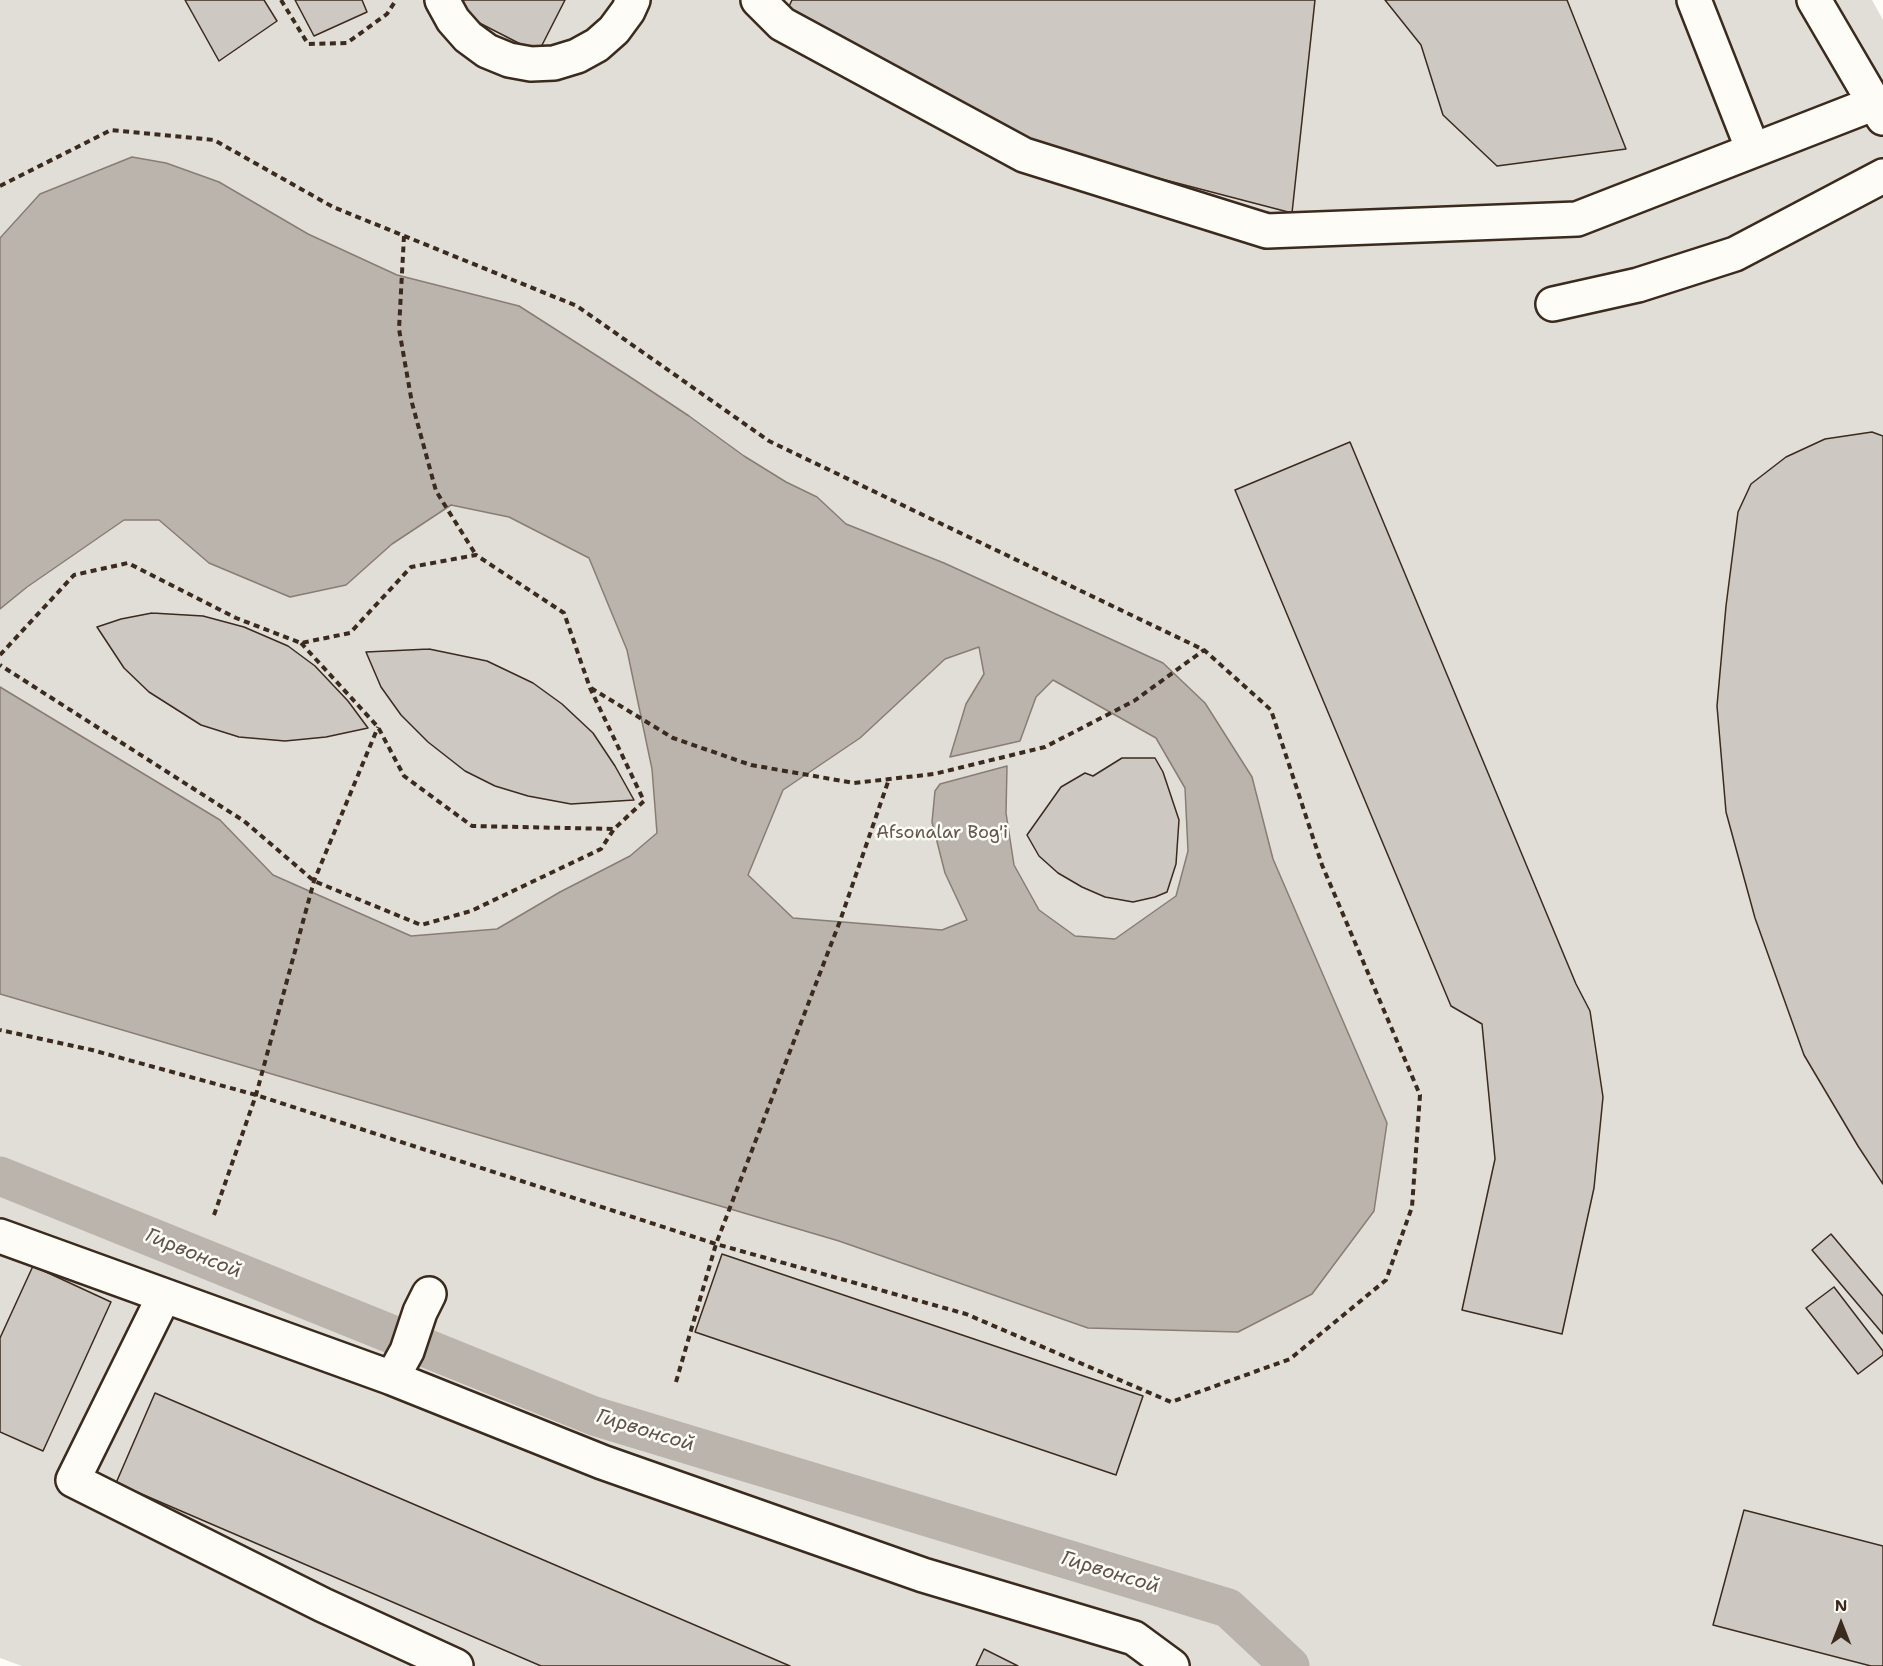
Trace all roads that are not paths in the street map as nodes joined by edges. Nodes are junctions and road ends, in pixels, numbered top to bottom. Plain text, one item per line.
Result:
1 (442, 0) edge
2 (633, 0) edge
3 (758, 0) edge
4 (1694, 0) edge
5 (1814, 0) edge
6 (1879, 111) edge
7 (1753, 150) junction
8 (1883, 176) edge
9 (1553, 304) dead end
10 (0, 1236) edge
11 (164, 1296) junction
12 (424, 1303) dead end
13 (399, 1365) junction
14 (456, 1666) edge
15 (1172, 1666) edge

1 - 2 lane
3 - 7 lane
4 - 7 lane
5 - 6 lane
6 - 7 lane
8 - 9 lane
10 - 11 lane
11 - 13 lane
11 - 14 lane
12 - 13 lane
13 - 15 lane

